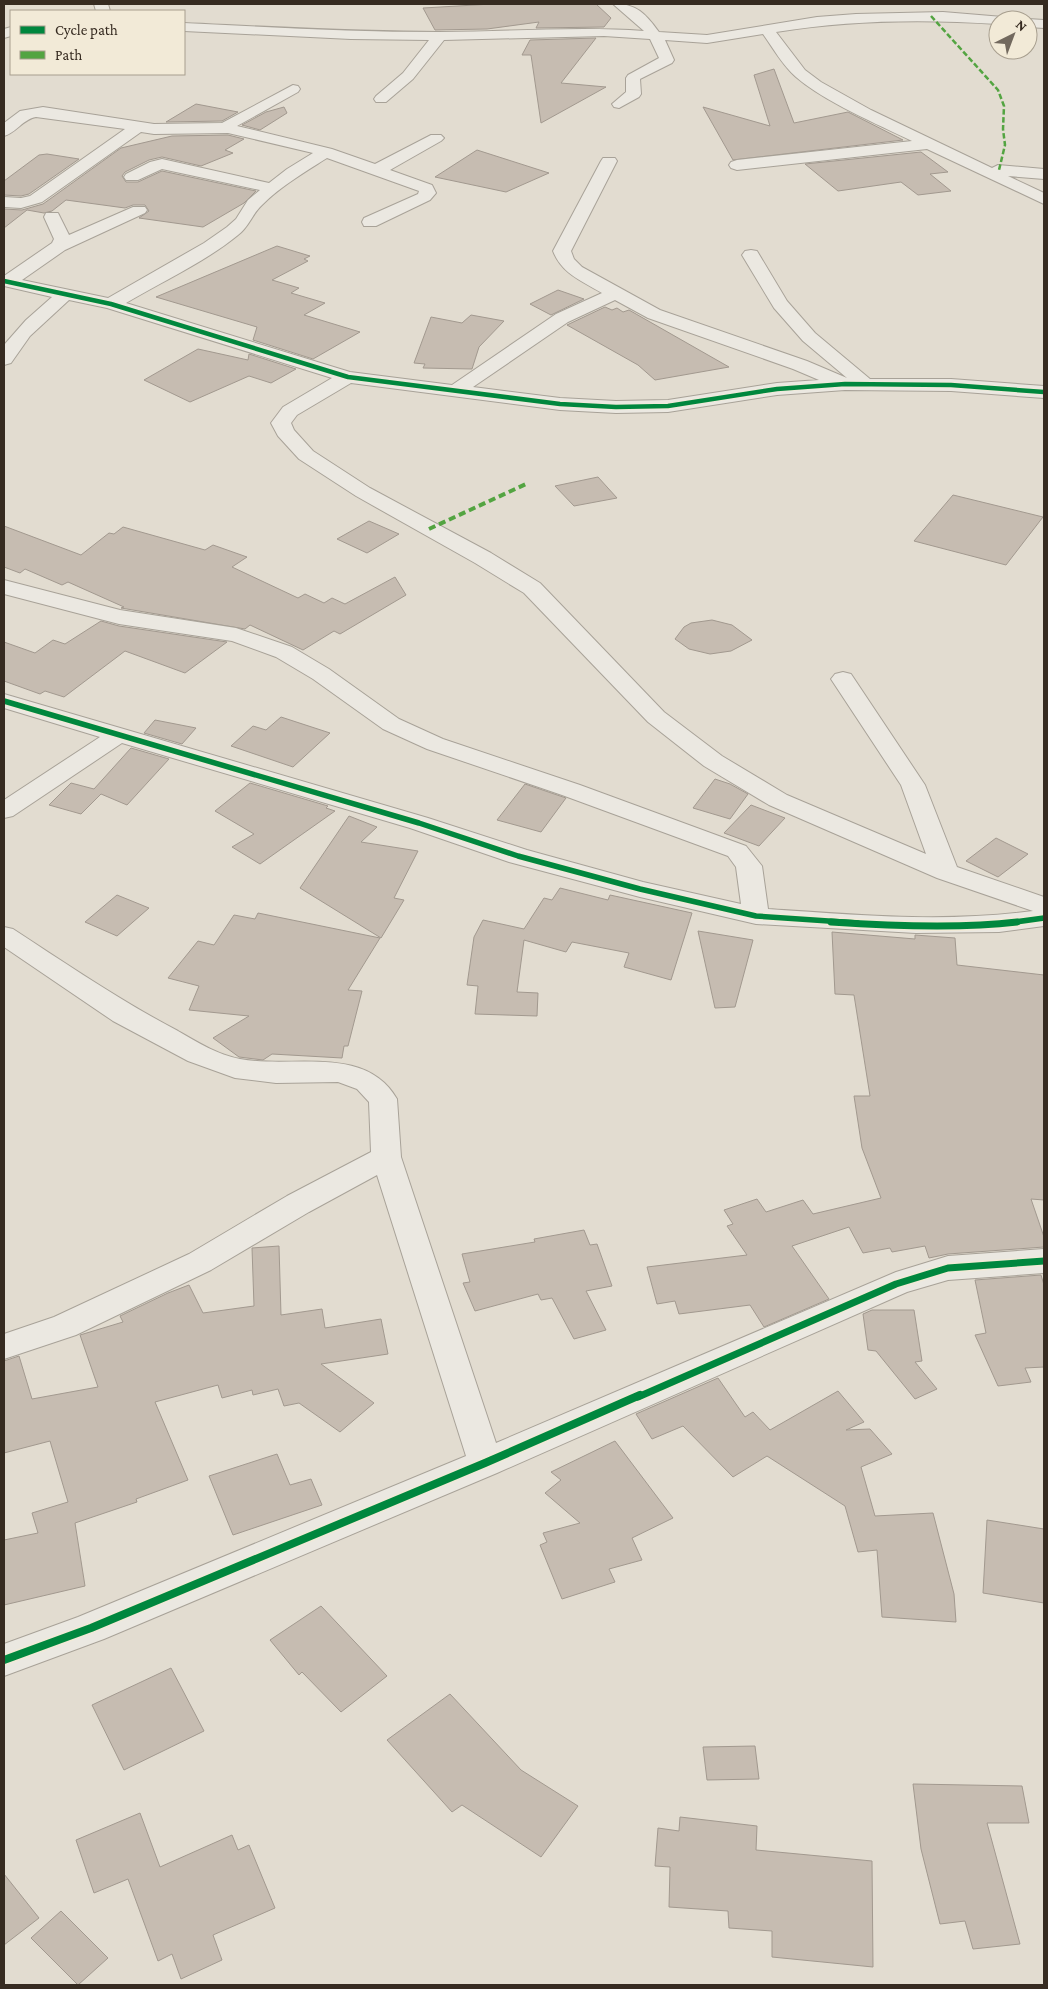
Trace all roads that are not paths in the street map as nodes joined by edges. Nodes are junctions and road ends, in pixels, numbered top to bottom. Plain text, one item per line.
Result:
1 (620, 4) edge
2 (857, 4) edge
3 (934, 4) edge
4 (943, 16) junction
5 (864, 17) junction
6 (988, 19) edge
7 (185, 27) edge
8 (766, 29) junction
9 (656, 35) junction
10 (440, 36) junction
11 (293, 89) dead end
12 (381, 99) dead end
13 (619, 104) dead end
14 (138, 126) junction
15 (228, 128) junction
16 (4, 131) edge
17 (436, 138) dead end
18 (927, 144) junction
19 (326, 152) junction
20 (609, 161) dead end
21 (737, 165) dead end
22 (983, 169) junction
23 (377, 170) junction
24 (1044, 174) edge
25 (132, 177) dead end
26 (271, 188) junction
27 (1044, 199) edge
28 (4, 202) edge
29 (139, 210) dead end
30 (52, 217) dead end
31 (370, 222) dead end
32 (59, 246) junction
33 (752, 255) dead end
34 (5, 281) edge
35 (66, 294) junction
36 (614, 294) junction
37 (111, 304) junction
38 (4, 359) edge
39 (348, 377) junction
40 (845, 384) junction
41 (865, 384) junction
42 (454, 392) junction
43 (1044, 392) edge
44 (4, 587) edge
45 (843, 679) dead end
46 (4, 701) edge
47 (118, 735) junction
48 (4, 811) edge
49 (946, 872) junction
50 (1044, 906) edge
51 (756, 916) junction
52 (1044, 918) edge
53 (4, 935) edge
54 (386, 1157) junction
55 (1044, 1261) edge
56 (4, 1347) edge
57 (485, 1463) junction
58 (4, 1660) edge

1 - 9 street
2 - 5 street
3 - 4 street
4 - 5 street
4 - 6 street
5 - 8 street
7 - 10 street
8 - 9 street
8 - 18 street
9 - 10 street
9 - 13 street
10 - 12 street
11 - 15 street
14 - 15 street
14 - 16 street
14 - 28 street
15 - 19 street
17 - 23 street
18 - 21 street
18 - 22 street
19 - 23 street
19 - 26 street
20 - 36 street
22 - 24 street
22 - 27 street
23 - 31 street
25 - 26 street
26 - 37 street
29 - 32 street
30 - 32 street
32 - 34 street
33 - 41 street
34 - 35 street
35 - 37 street
35 - 38 street
36 - 40 street
36 - 42 street
37 - 39 street
39 - 42 street
39 - 49 street
40 - 41 street
40 - 42 street
41 - 43 street
44 - 51 street
45 - 49 street
46 - 47 street
47 - 48 street
47 - 51 street
49 - 50 street
51 - 52 street
53 - 54 street
54 - 56 street
54 - 57 street
55 - 57 street
57 - 58 street

